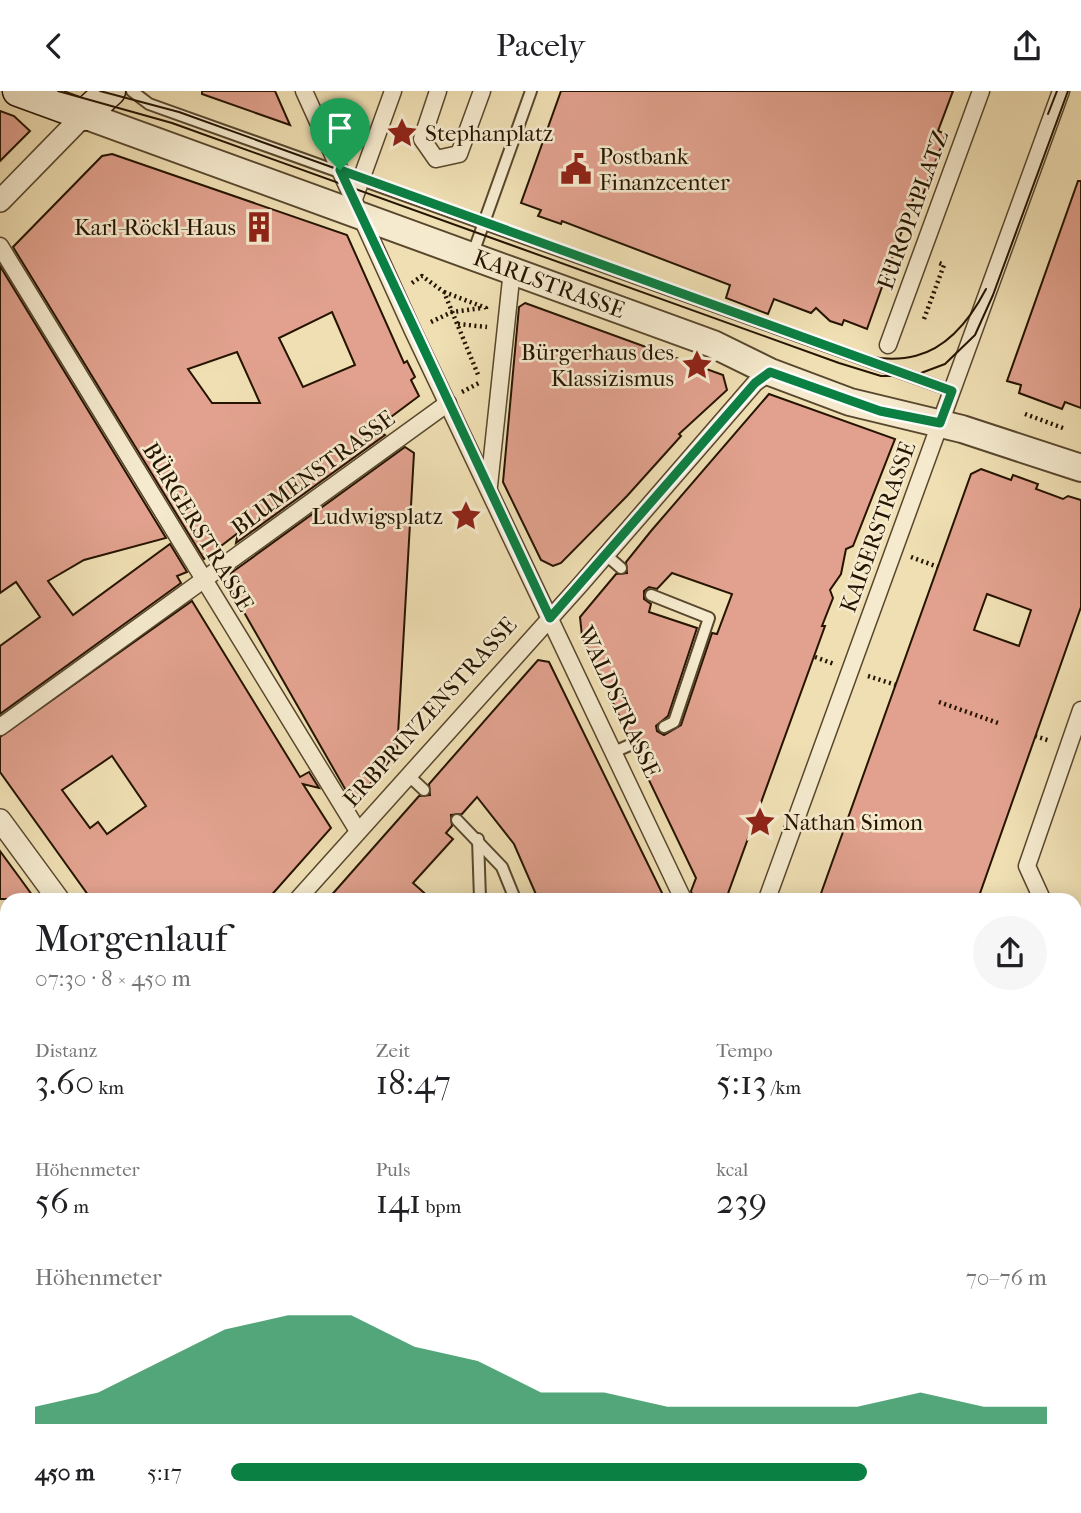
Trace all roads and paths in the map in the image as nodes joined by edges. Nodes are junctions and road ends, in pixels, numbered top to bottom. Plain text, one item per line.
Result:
1 (18, 91) edge
2 (110, 91) edge
3 (132, 91) edge
4 (304, 91) edge
5 (393, 91) edge
6 (438, 91) edge
7 (482, 91) edge
8 (531, 91) edge
9 (981, 91) edge
10 (1061, 91) edge
11 (84, 115) junction
12 (340, 170) junction
13 (361, 178) junction
14 (0, 201) edge
15 (358, 207) junction
16 (484, 223) junction
17 (0, 246) edge
18 (472, 256) junction
19 (425, 267) dead end
20 (512, 270) junction
21 (422, 276) junction
22 (939, 278) dead end
23 (415, 282) dead end
24 (444, 292) junction
25 (489, 308) junction
26 (452, 312) junction
27 (924, 319) dead end
28 (433, 321) dead end
29 (458, 324) junction
30 (487, 327) junction
31 (484, 341) dead end
32 (888, 345) dead end
33 (770, 372) junction
34 (491, 376) junction
35 (473, 386) dead end
36 (466, 391) dead end
37 (952, 391) junction
38 (448, 403) junction
39 (1025, 414) dead end
40 (940, 423) junction
41 (1063, 428) dead end
42 (1081, 468) edge
43 (489, 489) junction
44 (894, 551) junction
45 (606, 555) junction
46 (938, 567) dead end
47 (621, 568) dead end
48 (204, 581) junction
49 (652, 595) dead end
50 (550, 618) junction
51 (851, 670) junction
52 (895, 685) dead end
53 (939, 702) dead end
54 (1081, 710) edge
55 (998, 723) dead end
56 (0, 727) edge
57 (664, 727) dead end
58 (632, 744) dead end
59 (614, 753) junction
60 (408, 775) junction
61 (424, 790) dead end
62 (0, 820) edge
63 (457, 820) dead end
64 (358, 831) junction
65 (478, 839) junction
66 (54, 893) edge
67 (303, 893) edge
68 (480, 893) edge
69 (513, 893) edge
70 (680, 893) edge
71 (769, 893) edge
72 (1039, 893) edge

1 - 11 main road, KARLSTRASSE
2 - 11 main road
3 - 12 lane
4 - 12 street, WALDSTRASSE
5 - 13 street
6 - 7 street
8 - 16 lane
9 - 32 street, EUROPAPLATZ
10 - 37 street, KAISERSTRASSE
11 - 14 street
11 - 15 street, KARLSTRASSE
12 - 13 lane
12 - 15 street, WALDSTRASSE
13 - 15 street
13 - 16 lane
15 - 18 street, KARLSTRASSE
15 - 38 street, WALDSTRASSE
16 - 18 lane
16 - 37 lane
17 - 48 street, BÜRGERSTRASSE
18 - 20 street, KARLSTRASSE
19 - 21 path
20 - 33 street, KARLSTRASSE
20 - 34 street
21 - 23 path
21 - 24 path
22 - 27 path
24 - 25 path
24 - 26 path
25 - 26 path
25 - 30 path
26 - 28 path
26 - 29 path
29 - 30 path
29 - 34 path
30 - 31 path
33 - 40 street, KARLSTRASSE
33 - 45 street, ERBPRINZENSTRASSE
34 - 43 street
35 - 36 path
37 - 40 street, KAISERSTRASSE
38 - 43 street, WALDSTRASSE
38 - 48 street, BLUMENSTRASSE
39 - 41 path
40 - 42 street, KARLSTRASSE
40 - 44 street, KAISERSTRASSE
43 - 50 street, WALDSTRASSE
44 - 46 path
44 - 51 street, KAISERSTRASSE
45 - 47 lane
45 - 50 street, ERBPRINZENSTRASSE
48 - 56 street, BLUMENSTRASSE
48 - 64 street, BÜRGERSTRASSE
49 - 57 lane
50 - 59 street, WALDSTRASSE
50 - 60 street, ERBPRINZENSTRASSE
51 - 52 path
51 - 71 street, KAISERSTRASSE
53 - 55 path
54 - 72 street
58 - 59 lane
59 - 70 street, WALDSTRASSE
60 - 61 lane
60 - 64 street, ERBPRINZENSTRASSE
62 - 66 street
63 - 65 lane
64 - 67 street, ERBPRINZENSTRASSE
65 - 68 lane
65 - 69 lane

